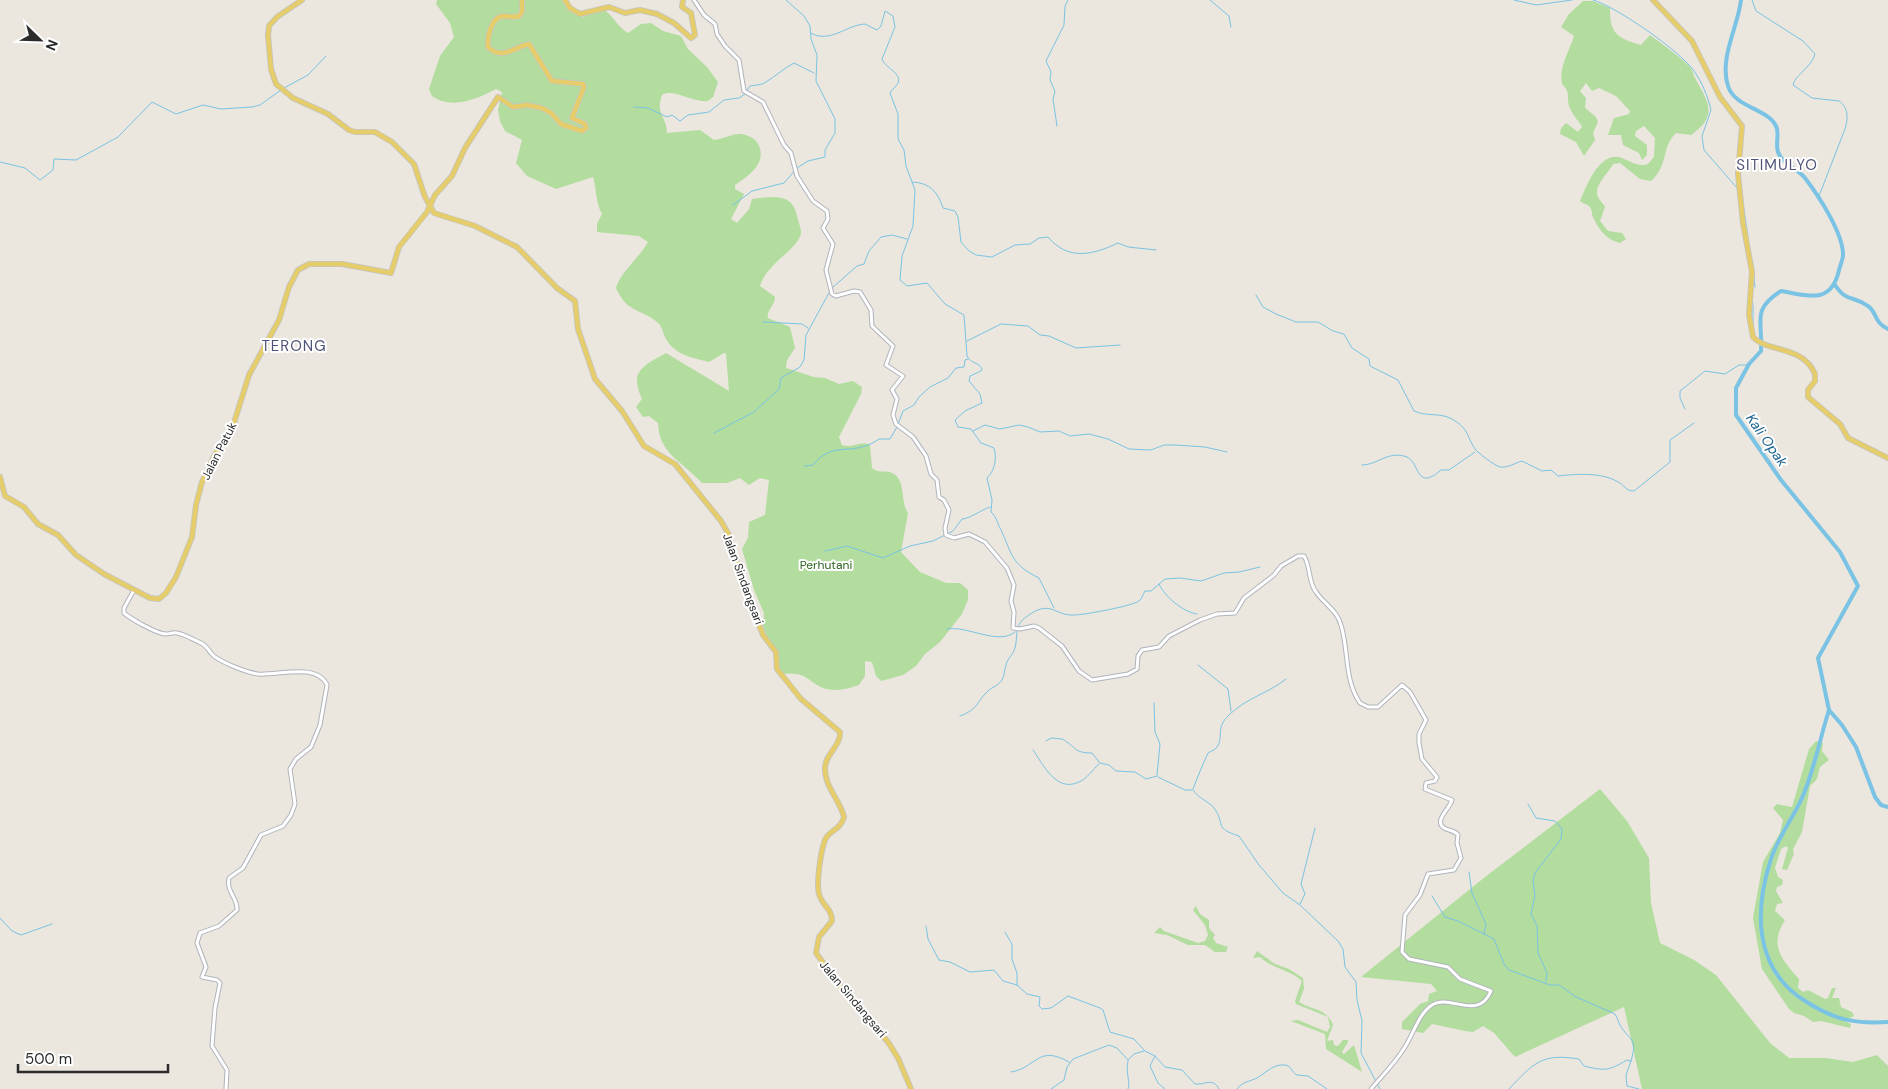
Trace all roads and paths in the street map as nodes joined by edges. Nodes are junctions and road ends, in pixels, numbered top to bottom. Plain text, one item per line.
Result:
1 (302, 0) edge
2 (522, 0) edge
3 (565, 0) edge
4 (683, 0) edge
5 (694, 0) edge
6 (1653, 0) edge
7 (428, 210) junction
8 (1888, 458) edge
9 (0, 477) edge
10 (135, 590) junction
11 (226, 1089) edge
12 (911, 1089) edge
13 (1371, 1089) edge

1 - 7 main road
2 - 7 main road
3 - 4 main road
5 - 13 street
6 - 8 main road
7 - 10 main road, Jalan Patuk
7 - 12 main road, Jalan Sindangsari
9 - 10 main road, Jalan Patuk
10 - 11 street

